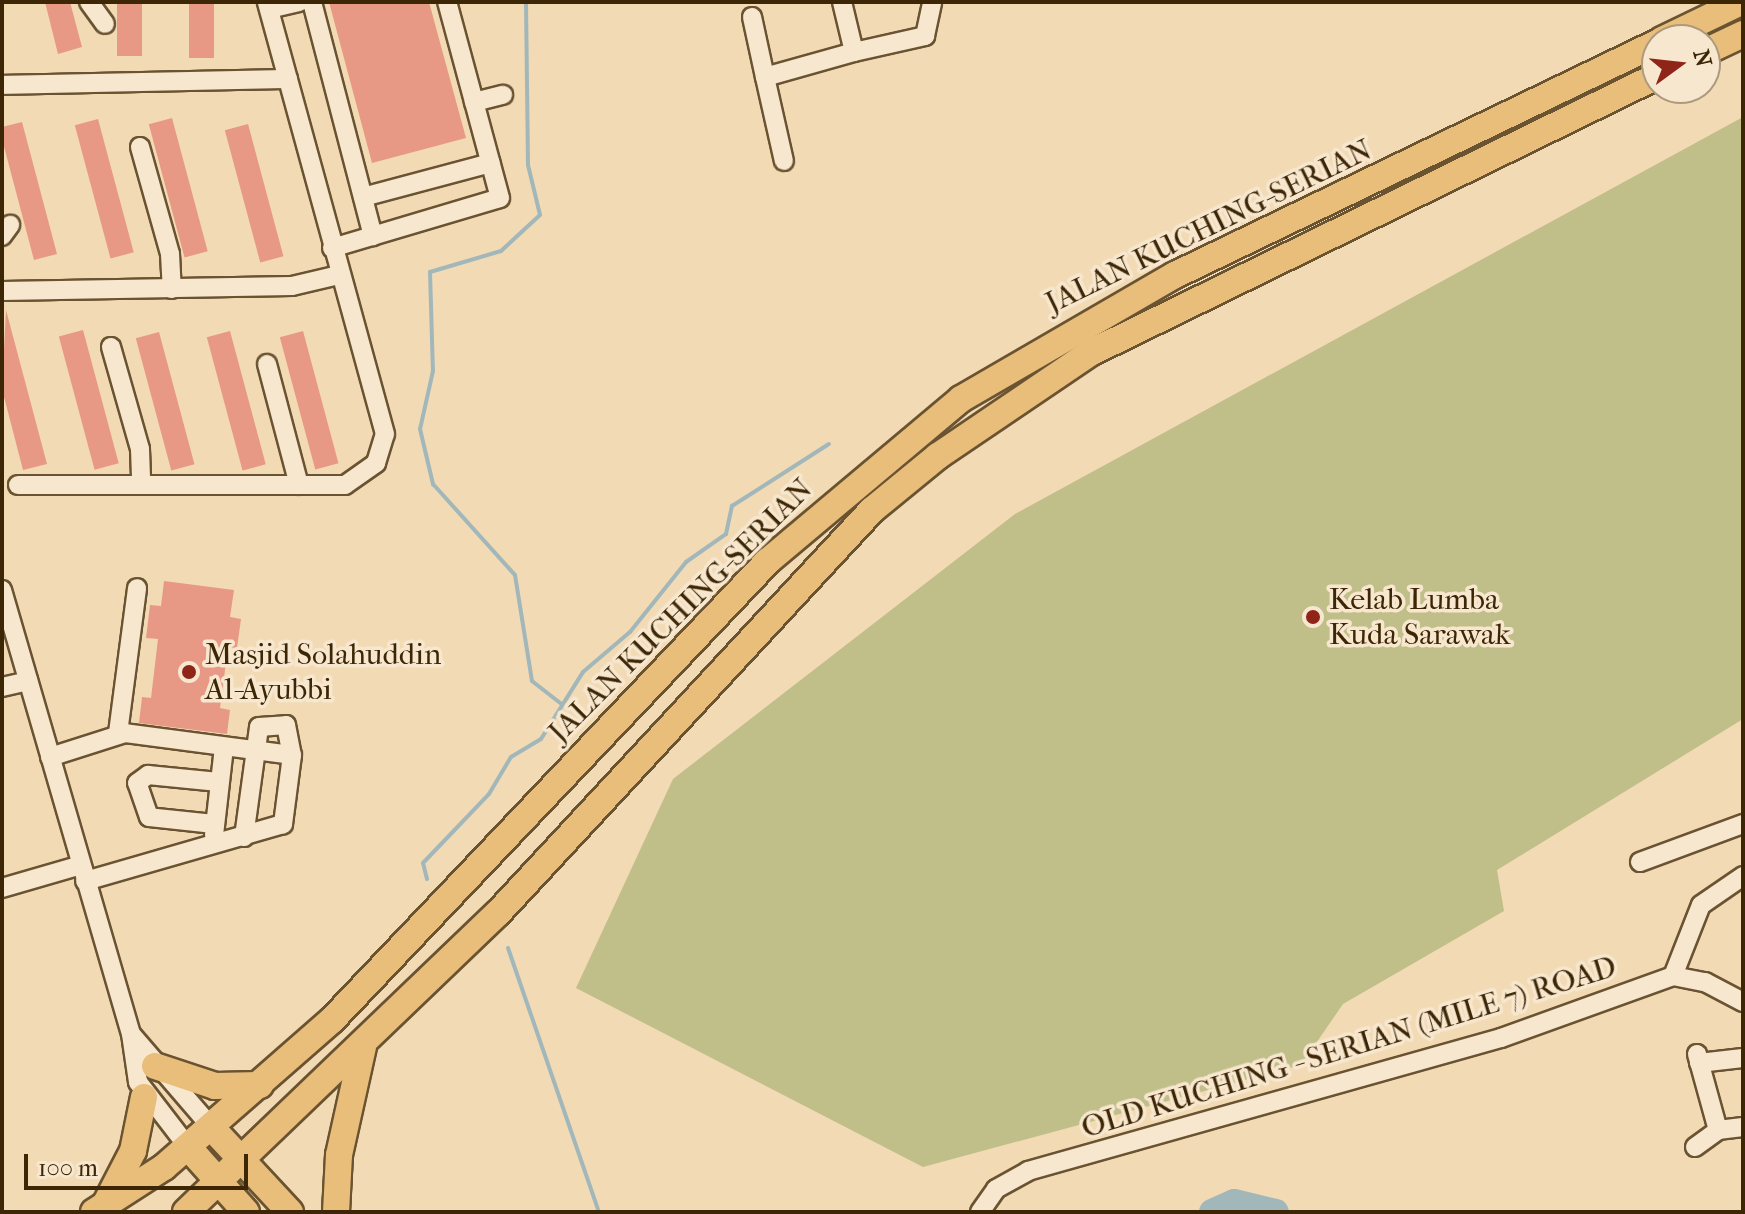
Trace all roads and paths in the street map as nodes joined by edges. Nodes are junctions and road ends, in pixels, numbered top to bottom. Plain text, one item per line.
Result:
1 (89, 2) edge
2 (299, 2) edge
3 (312, 2) edge
4 (447, 2) edge
5 (842, 2) edge
6 (932, 2) edge
7 (1741, 2) edge
8 (268, 6) edge
9 (752, 17) dead end
10 (105, 24) dead end
11 (1695, 24) edge
12 (1743, 34) edge
13 (1721, 44) edge
14 (1641, 50) edge
15 (854, 52) junction
16 (765, 77) junction
17 (288, 79) junction
18 (1641, 84) edge
19 (2, 85) edge
20 (503, 95) dead end
21 (474, 102) junction
22 (140, 147) dead end
23 (784, 161) dead end
24 (491, 163) junction
25 (363, 197) junction
26 (373, 236) junction
27 (332, 248) junction
28 (339, 275) junction
29 (172, 289) junction
30 (2, 291) edge
31 (111, 347) dead end
32 (267, 364) dead end
33 (18, 485) dead end
34 (141, 485) junction
35 (299, 485) junction
36 (137, 588) dead end
37 (2, 590) edge
38 (28, 681) junction
39 (2, 687) edge
40 (118, 733) junction
41 (224, 747) junction
42 (255, 751) junction
43 (292, 755) junction
44 (50, 757) junction
45 (219, 782) junction
46 (214, 824) junction
47 (1743, 824) edge
48 (244, 837) junction
49 (213, 847) junction
50 (1640, 862) dead end
51 (83, 873) junction
52 (1743, 876) edge
53 (2, 888) edge
54 (1673, 976) junction
55 (1743, 1002) edge
56 (131, 1034) junction
57 (363, 1047) junction
58 (1743, 1058) edge
59 (155, 1066) junction
60 (260, 1085) junction
61 (144, 1097) junction
62 (211, 1127) junction
63 (1743, 1127) edge
64 (1718, 1130) junction
65 (188, 1147) junction
66 (1695, 1147) dead end
67 (243, 1161) junction
68 (219, 1182) junction
69 (99, 1209) edge
70 (186, 1212) edge
71 (246, 1212) edge
72 (290, 1212) edge
73 (336, 1212) edge
74 (980, 1212) edge

1 - 10 street
2 - 8 street
3 - 25 street
4 - 21 street
5 - 15 street
6 - 15 street
7 - 11 highway, JALAN KUCHING-SERIAN
8 - 17 street
9 - 16 street
12 - 13 highway
14 - 60 highway, JALAN KUCHING-SERIAN
15 - 16 street
16 - 23 street
17 - 19 street
17 - 27 street
18 - 57 highway, JALAN KUCHING-SERIAN
20 - 21 street
21 - 24 street
22 - 29 street
24 - 25 street
24 - 26 street
25 - 26 street
26 - 27 street
27 - 28 street
28 - 29 street
28 - 35 street
29 - 30 street
31 - 34 street
32 - 35 street
33 - 34 street
34 - 35 street
36 - 40 street
37 - 38 street
38 - 39 street
38 - 44 street
40 - 41 street
40 - 44 street
41 - 42 street
41 - 45 street
42 - 43 street
42 - 43 street
42 - 48 street
43 - 48 street
44 - 51 street
45 - 46 street
45 - 46 street
46 - 49 street
47 - 50 street
48 - 49 street
49 - 51 street
51 - 53 street
51 - 56 street
52 - 54 street
54 - 55 street
54 - 74 street, OLD KUCHING - SERIAN (MILE 7) ROAD
56 - 59 street
56 - 61 street
57 - 67 highway, JALAN KUCHING-SERIAN
57 - 73 highway
58 - 64 street
59 - 60 highway
59 - 62 street
60 - 62 highway, JALAN KUCHING-SERIAN
61 - 65 street
61 - 69 highway
62 - 65 highway, JALAN KUCHING-SERIAN
62 - 67 highway
63 - 64 street
64 - 66 street
65 - 68 highway
65 - 69 highway, JALAN KUCHING-SERIAN
67 - 68 highway, JALAN KUCHING-SERIAN
67 - 72 highway
68 - 70 highway, JALAN KUCHING-SERIAN
68 - 71 highway

